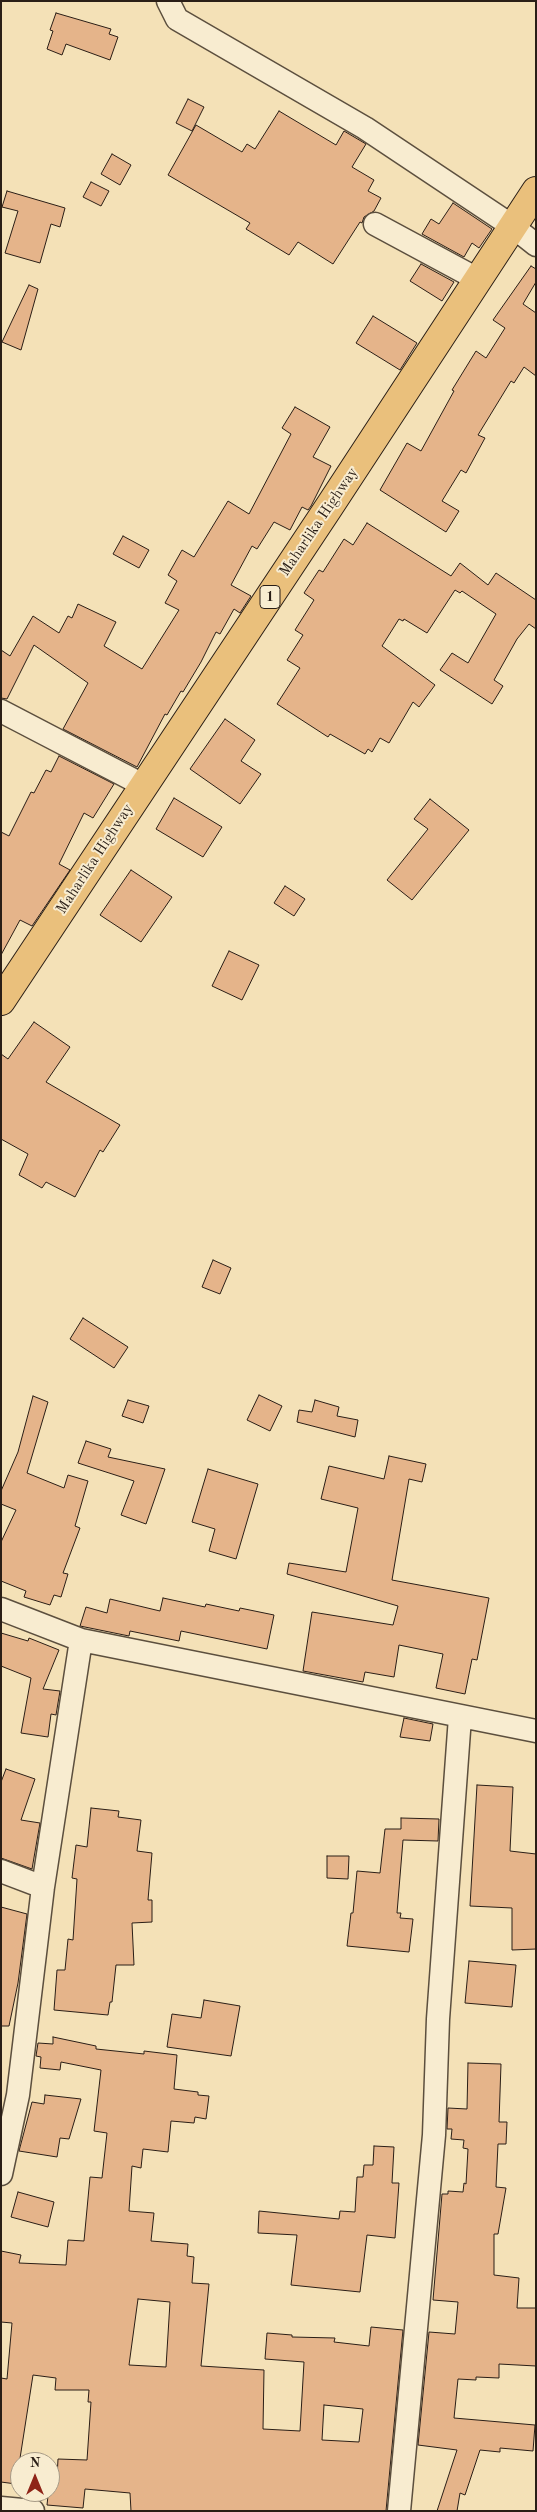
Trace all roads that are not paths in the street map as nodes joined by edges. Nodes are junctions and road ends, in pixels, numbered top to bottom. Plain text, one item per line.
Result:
1 (168, 1) edge
2 (536, 191) edge
3 (375, 224) dead end
4 (512, 226) junction
5 (536, 245) edge
6 (479, 280) junction
7 (1, 711) edge
8 (143, 785) junction
9 (1, 1001) edge
10 (1, 1609) edge
11 (81, 1640) junction
12 (460, 1717) junction
13 (536, 1731) edge
14 (1, 1871) edge
15 (43, 1888) junction
16 (1, 2174) edge
17 (1, 2508) edge
18 (33, 2511) edge
19 (399, 2511) edge

1 - 4 street
2 - 4 highway, Maharlika Highway / 1
3 - 6 street
4 - 5 street
4 - 6 highway, Maharlika Highway / 1
6 - 8 highway, Maharlika Highway / 1
7 - 8 street
8 - 9 highway, Maharlika Highway / 1
10 - 11 street
11 - 12 street
11 - 15 street
12 - 13 street
12 - 19 street
14 - 15 street
15 - 16 street
17 - 18 street

